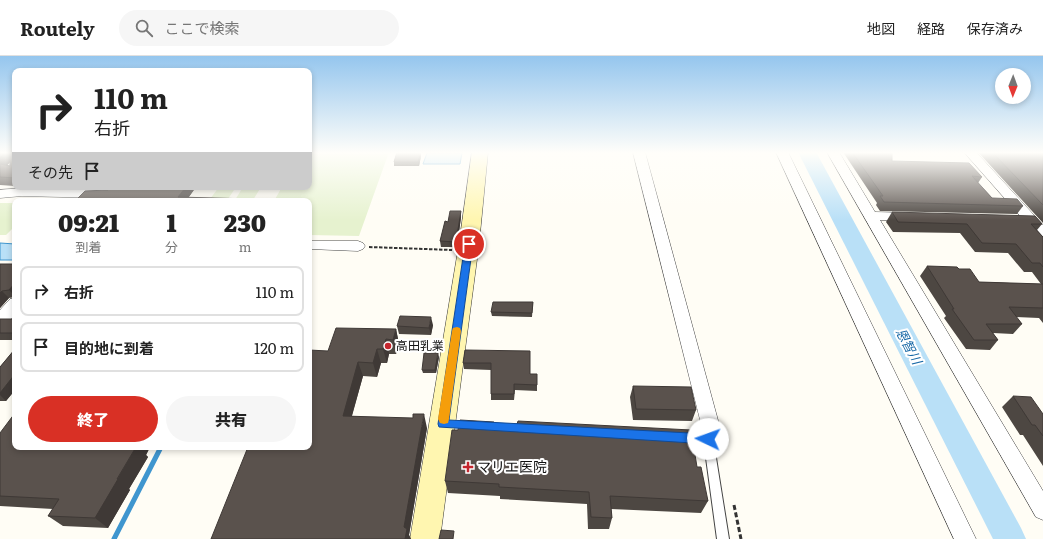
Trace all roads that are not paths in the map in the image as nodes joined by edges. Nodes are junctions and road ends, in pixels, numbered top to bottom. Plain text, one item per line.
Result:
1 (477, 175) edge
2 (645, 175) edge
3 (793, 175) edge
4 (846, 175) edge
5 (990, 175) edge
6 (61, 190) edge
7 (0, 194) edge
8 (108, 195) edge
9 (870, 216) junction
10 (924, 217) edge
11 (1015, 219) edge
12 (1031, 220) junction
13 (1043, 233) edge
14 (312, 245) edge
15 (358, 246) road end
16 (12, 307) edge
17 (0, 321) edge
18 (669, 436) edge
19 (708, 439) junction
20 (1043, 510) edge
21 (425, 539) edge
22 (723, 539) edge
23 (965, 539) edge

1 - 21 street
2 - 19 street
3 - 23 street
4 - 9 street
5 - 12 street
6 - 7 street
6 - 8 street
9 - 10 street
9 - 20 street
11 - 12 street
12 - 13 street
14 - 15 street
16 - 17 street
18 - 19 lane
19 - 22 lane

